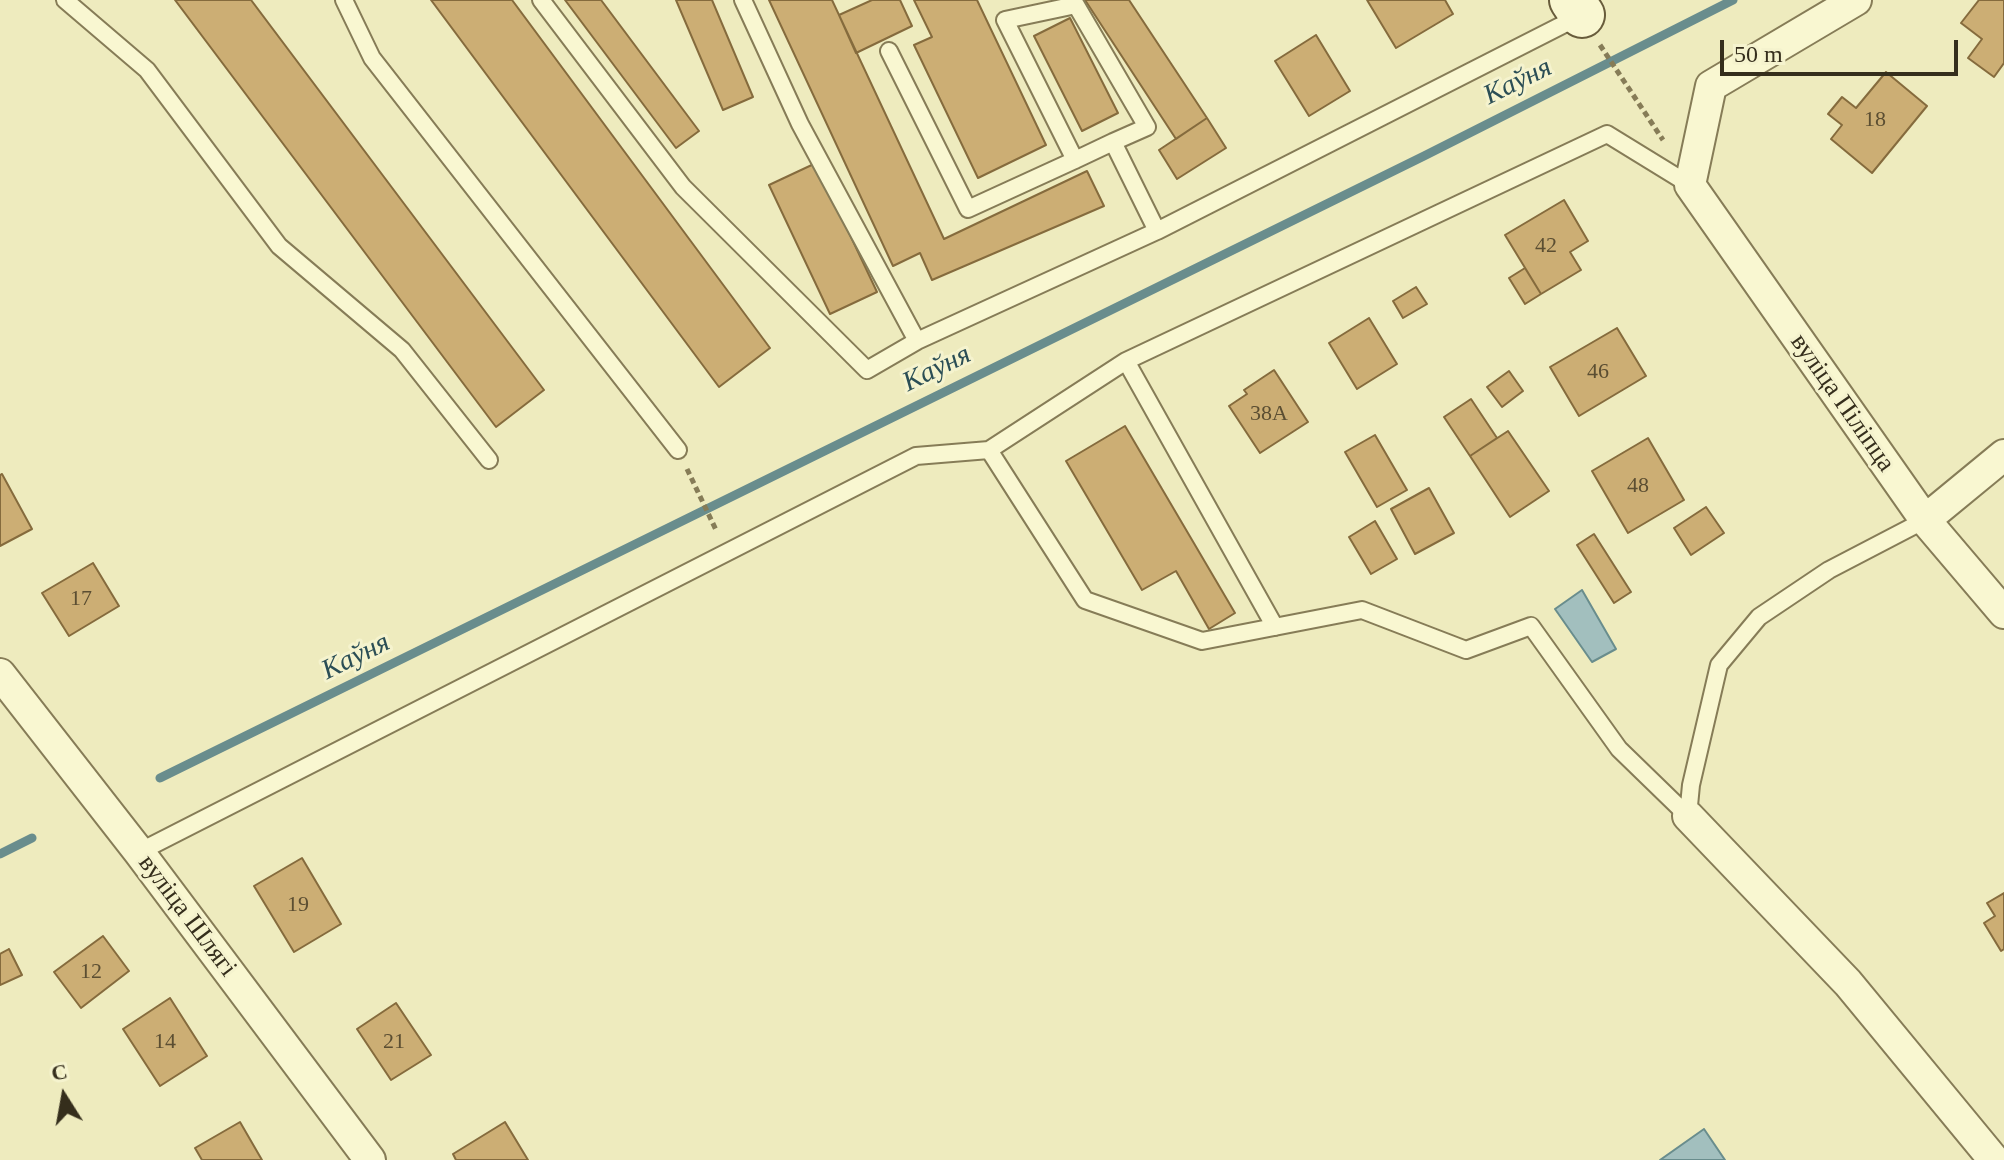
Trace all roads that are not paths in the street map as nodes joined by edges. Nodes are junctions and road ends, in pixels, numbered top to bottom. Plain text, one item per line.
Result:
1 (65, 0) edge
2 (344, 0) edge
3 (541, 0) edge
4 (743, 0) edge
5 (1856, 0) edge
6 (1584, 19) edge
7 (889, 51) dead end
8 (1113, 142) junction
9 (1075, 160) junction
10 (1690, 185) junction
11 (1157, 231) junction
12 (917, 341) junction
13 (1126, 361) junction
14 (678, 450) dead end
15 (989, 450) junction
16 (2004, 455) edge
17 (489, 460) dead end
18 (1925, 520) junction
19 (2004, 613) edge
20 (1275, 627) junction
21 (0, 674) edge
22 (1688, 816) junction
23 (139, 852) junction
24 (370, 1160) edge
25 (1994, 1160) edge

1 - 17 lane
2 - 14 lane
3 - 12 lane
4 - 12 lane
5 - 10 street
6 - 11 lane
7 - 9 lane
8 - 9 lane
8 - 9 lane
8 - 11 lane
10 - 13 lane
10 - 18 street, вуліца Піліпца
11 - 12 lane
13 - 15 lane
13 - 20 lane
15 - 20 lane
15 - 23 lane
16 - 18 street
18 - 19 street, вуліца Піліпца
18 - 22 lane
20 - 22 lane
21 - 23 street, вуліца Шлягі
22 - 25 street
23 - 24 street, вуліца Шлягі

